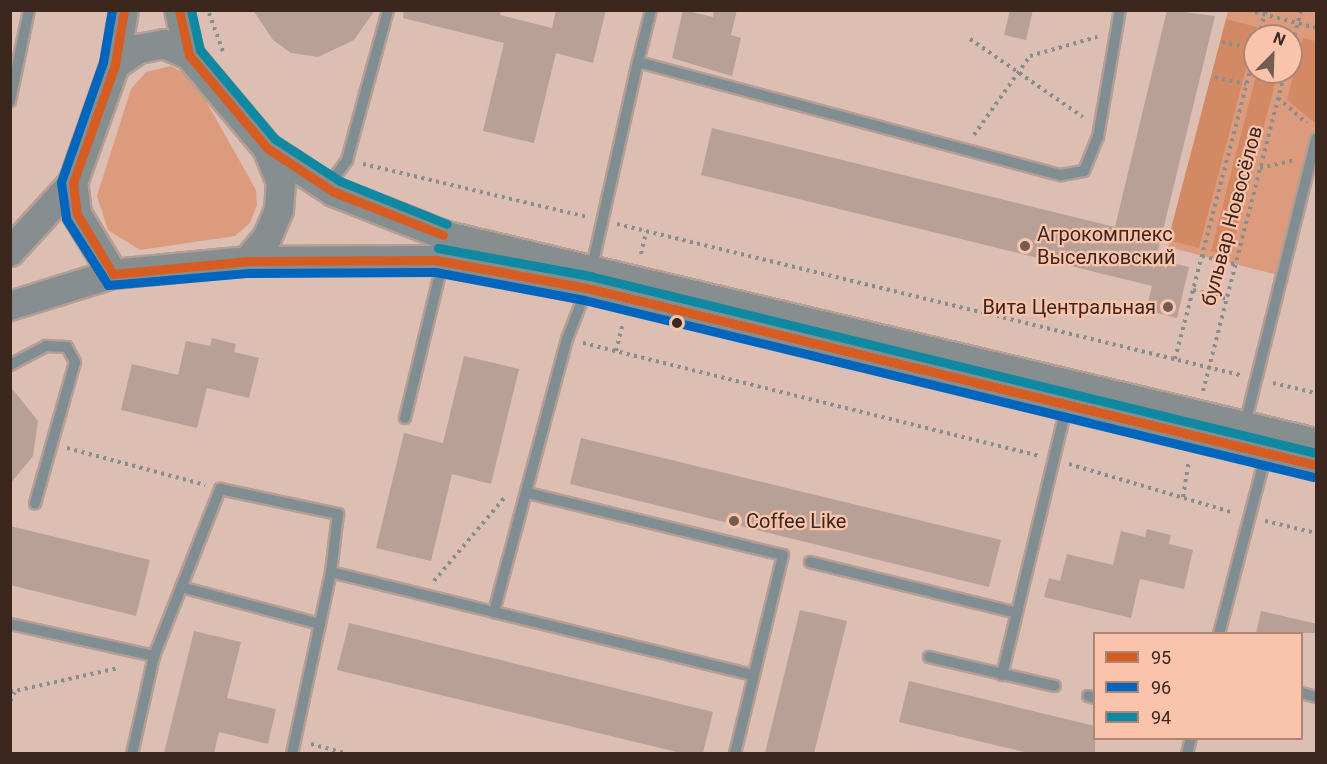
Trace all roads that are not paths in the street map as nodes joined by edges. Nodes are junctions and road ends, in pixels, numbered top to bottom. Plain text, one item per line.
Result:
1 (29, 10) edge
2 (124, 10) edge
3 (179, 10) edge
4 (388, 10) edge
5 (651, 10) edge
6 (1120, 10) edge
7 (189, 55) junction
8 (638, 62) junction
9 (115, 65) junction
10 (10, 101) edge
11 (1317, 139) edge
12 (267, 148) junction
13 (73, 183) junction
14 (326, 187) junction
15 (443, 248) junction
16 (10, 252) edge
17 (248, 261) junction
18 (113, 274) junction
19 (589, 277) junction
20 (10, 306) edge
21 (10, 365) edge
22 (1066, 408) junction
23 (405, 418) dead end
24 (1244, 427) junction
25 (1317, 443) edge
26 (1266, 453) junction
27 (1317, 465) edge
28 (528, 493) junction
29 (35, 503) dead end
30 (810, 562) dead end
31 (331, 572) junction
32 (181, 587) junction
33 (494, 612) junction
34 (1014, 612) junction
35 (10, 624) edge
36 (320, 624) junction
37 (1219, 632) edge
38 (154, 656) junction
39 (929, 657) dead end
40 (753, 675) junction
41 (1002, 675) junction
42 (1055, 686) dead end
43 (132, 753) edge
44 (292, 753) edge
45 (735, 753) edge

1 - 10 lane
2 - 9 main road
3 - 7 main road
4 - 14 lane
5 - 8 lane
6 - 8 lane
7 - 9 main road
7 - 12 main road
8 - 19 lane
9 - 13 main road
11 - 24 lane
12 - 14 main road
12 - 17 main road
13 - 16 main road
13 - 18 main road
14 - 15 main road
15 - 17 main road
15 - 19 main road
15 - 23 lane
17 - 18 main road
18 - 20 main road
19 - 22 main road
19 - 24 main road
19 - 28 lane
21 - 29 lane
22 - 26 main road
22 - 34 lane
24 - 25 main road
26 - 27 main road
26 - 37 lane
28 - 33 lane
28 - 40 lane
30 - 34 lane
31 - 32 lane
31 - 33 lane
31 - 36 lane
32 - 36 lane
32 - 38 lane
33 - 40 lane
34 - 41 lane
35 - 38 lane
36 - 44 lane
38 - 43 lane
39 - 41 lane
40 - 45 lane
41 - 42 lane

